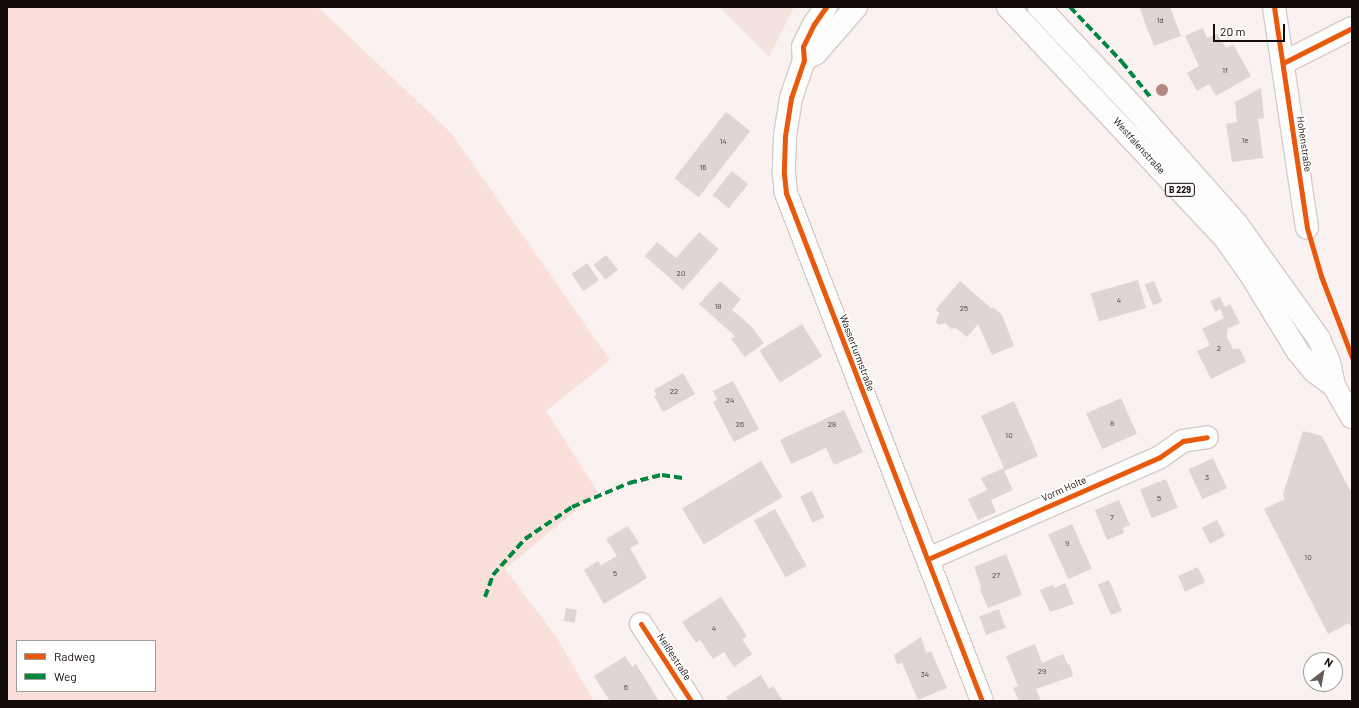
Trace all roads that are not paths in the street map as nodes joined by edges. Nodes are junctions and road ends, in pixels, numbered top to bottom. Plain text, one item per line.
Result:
1 (826, 7) edge
2 (856, 7) edge
3 (1008, 7) edge
4 (1039, 7) edge
5 (1274, 7) edge
6 (1352, 28) edge
7 (804, 60) junction
8 (1284, 63) junction
9 (1307, 228) dead end
10 (1334, 386) junction
11 (1352, 417) edge
12 (1207, 437) dead end
13 (928, 559) junction
14 (641, 624) dead end
15 (691, 701) edge
16 (982, 701) edge

1 - 7 street, Wasserturmstraße
2 - 7 street
3 - 10 street, Westfalenstraße / B 229
4 - 10 street, Westfalenstraße / B 229
5 - 8 street, Hohenstraße
6 - 8 street
7 - 13 street, Wasserturmstraße
8 - 9 street, Hohenstraße
10 - 11 street, Westfalenstraße / B 229
12 - 13 street, Vorm Holte
13 - 16 street, Wasserturmstraße
14 - 15 street, Neißestraße

